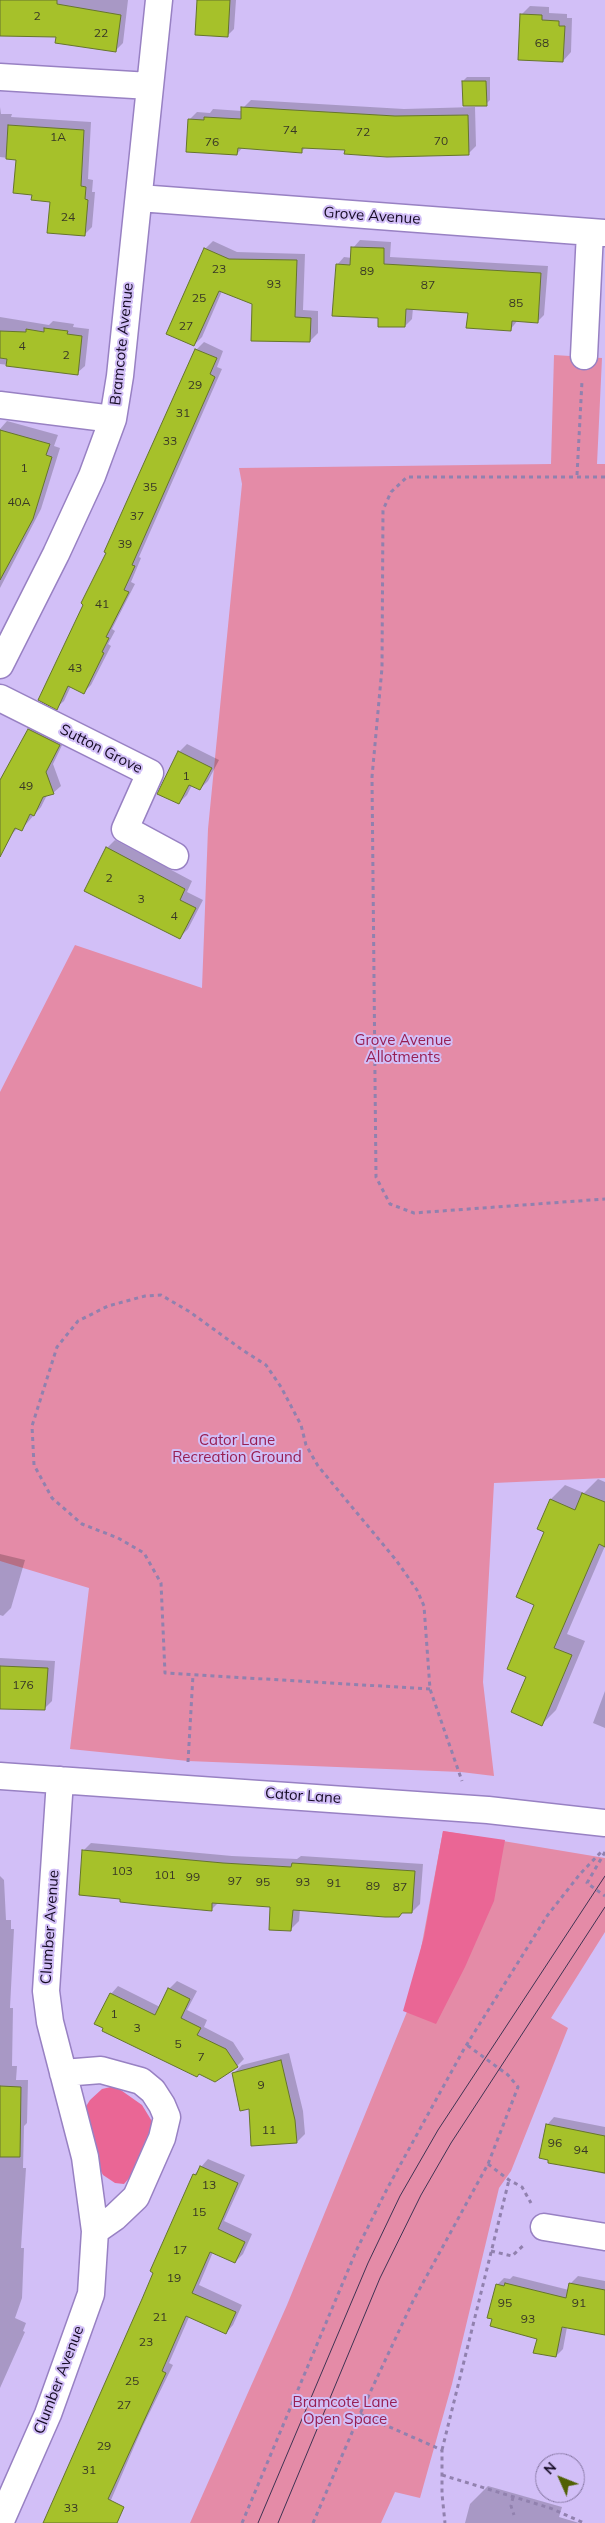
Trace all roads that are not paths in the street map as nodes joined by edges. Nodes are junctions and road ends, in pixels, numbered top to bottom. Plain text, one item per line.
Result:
1 (159, 0) edge
2 (0, 77) edge
3 (150, 86) junction
4 (139, 198) junction
5 (598, 232) edge
6 (584, 356) road end
7 (0, 405) edge
8 (113, 418) junction
9 (0, 665) edge
10 (0, 698) edge
11 (175, 856) dead end
12 (0, 1776) edge
13 (60, 1780) junction
14 (605, 1823) edge
15 (63, 2073) junction
16 (544, 2227) road end
17 (95, 2231) junction
18 (605, 2237) edge
19 (0, 2523) edge

1 - 3 street, Bramcote Avenue
2 - 3 street
3 - 4 street, Bramcote Avenue
4 - 5 street, Grove Avenue
4 - 8 street, Bramcote Avenue
5 - 6 street
7 - 8 street
8 - 9 street, Bramcote Avenue
10 - 11 street, Sutton Grove
12 - 13 street, Cator Lane
13 - 14 street, Cator Lane
13 - 15 street, Clumber Avenue
15 - 17 street, Clumber Avenue
15 - 17 street
16 - 18 street
17 - 19 street, Clumber Avenue

